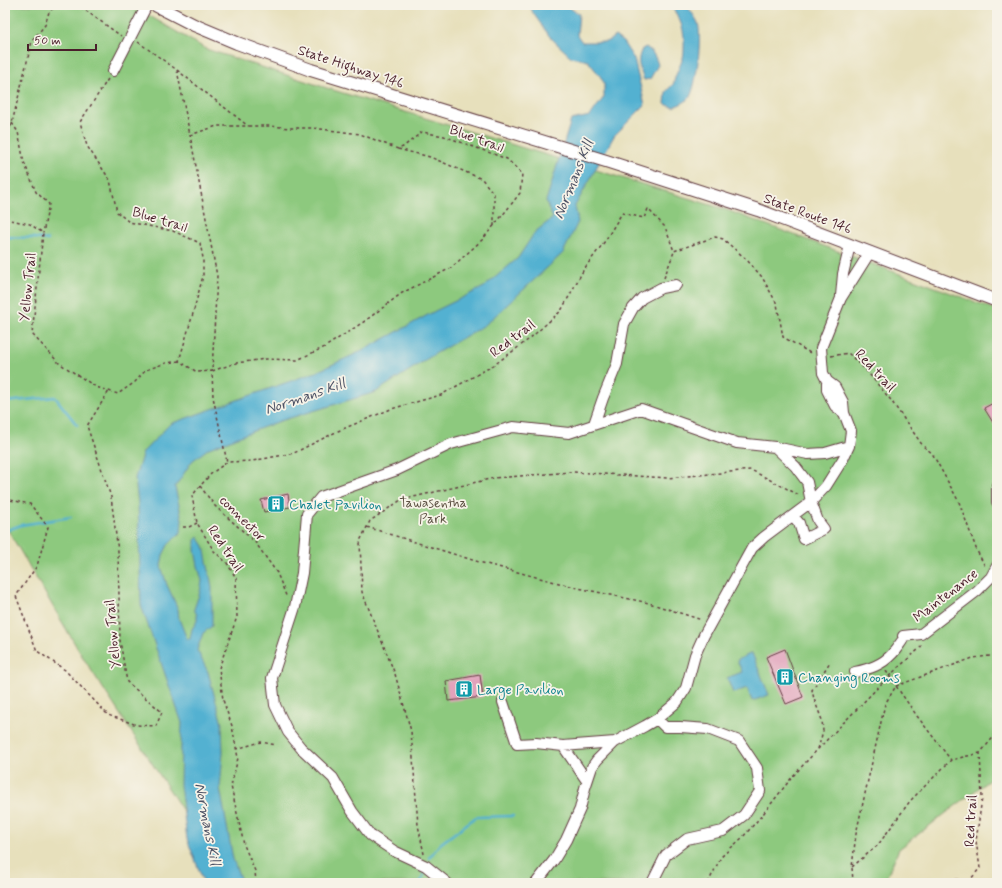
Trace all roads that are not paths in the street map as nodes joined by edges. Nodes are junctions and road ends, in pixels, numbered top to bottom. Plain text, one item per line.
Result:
1 (148, 5) edge
2 (155, 5) edge
3 (113, 71) road end
4 (606, 161) joint
5 (850, 245) junction
6 (870, 252) junction
7 (676, 285) dead end
8 (841, 298) junction
9 (997, 301) edge
10 (594, 424) junction
11 (849, 446) junction
12 (775, 447) junction
13 (997, 485) edge
14 (811, 502) junction
15 (997, 502) edge
16 (793, 516) junction
17 (997, 566) edge
18 (855, 672) dead end
19 (503, 702) dead end
20 (657, 719) junction
21 (615, 742) junction
22 (563, 746) junction
23 (587, 781) junction
24 (447, 883) edge
25 (536, 883) edge
26 (652, 883) edge

1 - 3 lane
2 - 4 main road, State Highway 146
4 - 5 main road, State Route 146
5 - 6 main road, State Route 146
5 - 8 lane
6 - 8 lane
6 - 9 main road, State Route 146
7 - 10 lane
8 - 11 lane
10 - 12 lane
10 - 24 lane
11 - 12 lane
11 - 14 lane
12 - 14 lane
13 - 15 lane
14 - 16 lane
14 - 16 lane
16 - 20 lane
17 - 18 lane, Maintenance
19 - 22 lane
20 - 21 lane
20 - 26 lane
21 - 22 lane
21 - 23 lane
22 - 23 lane
23 - 25 lane

